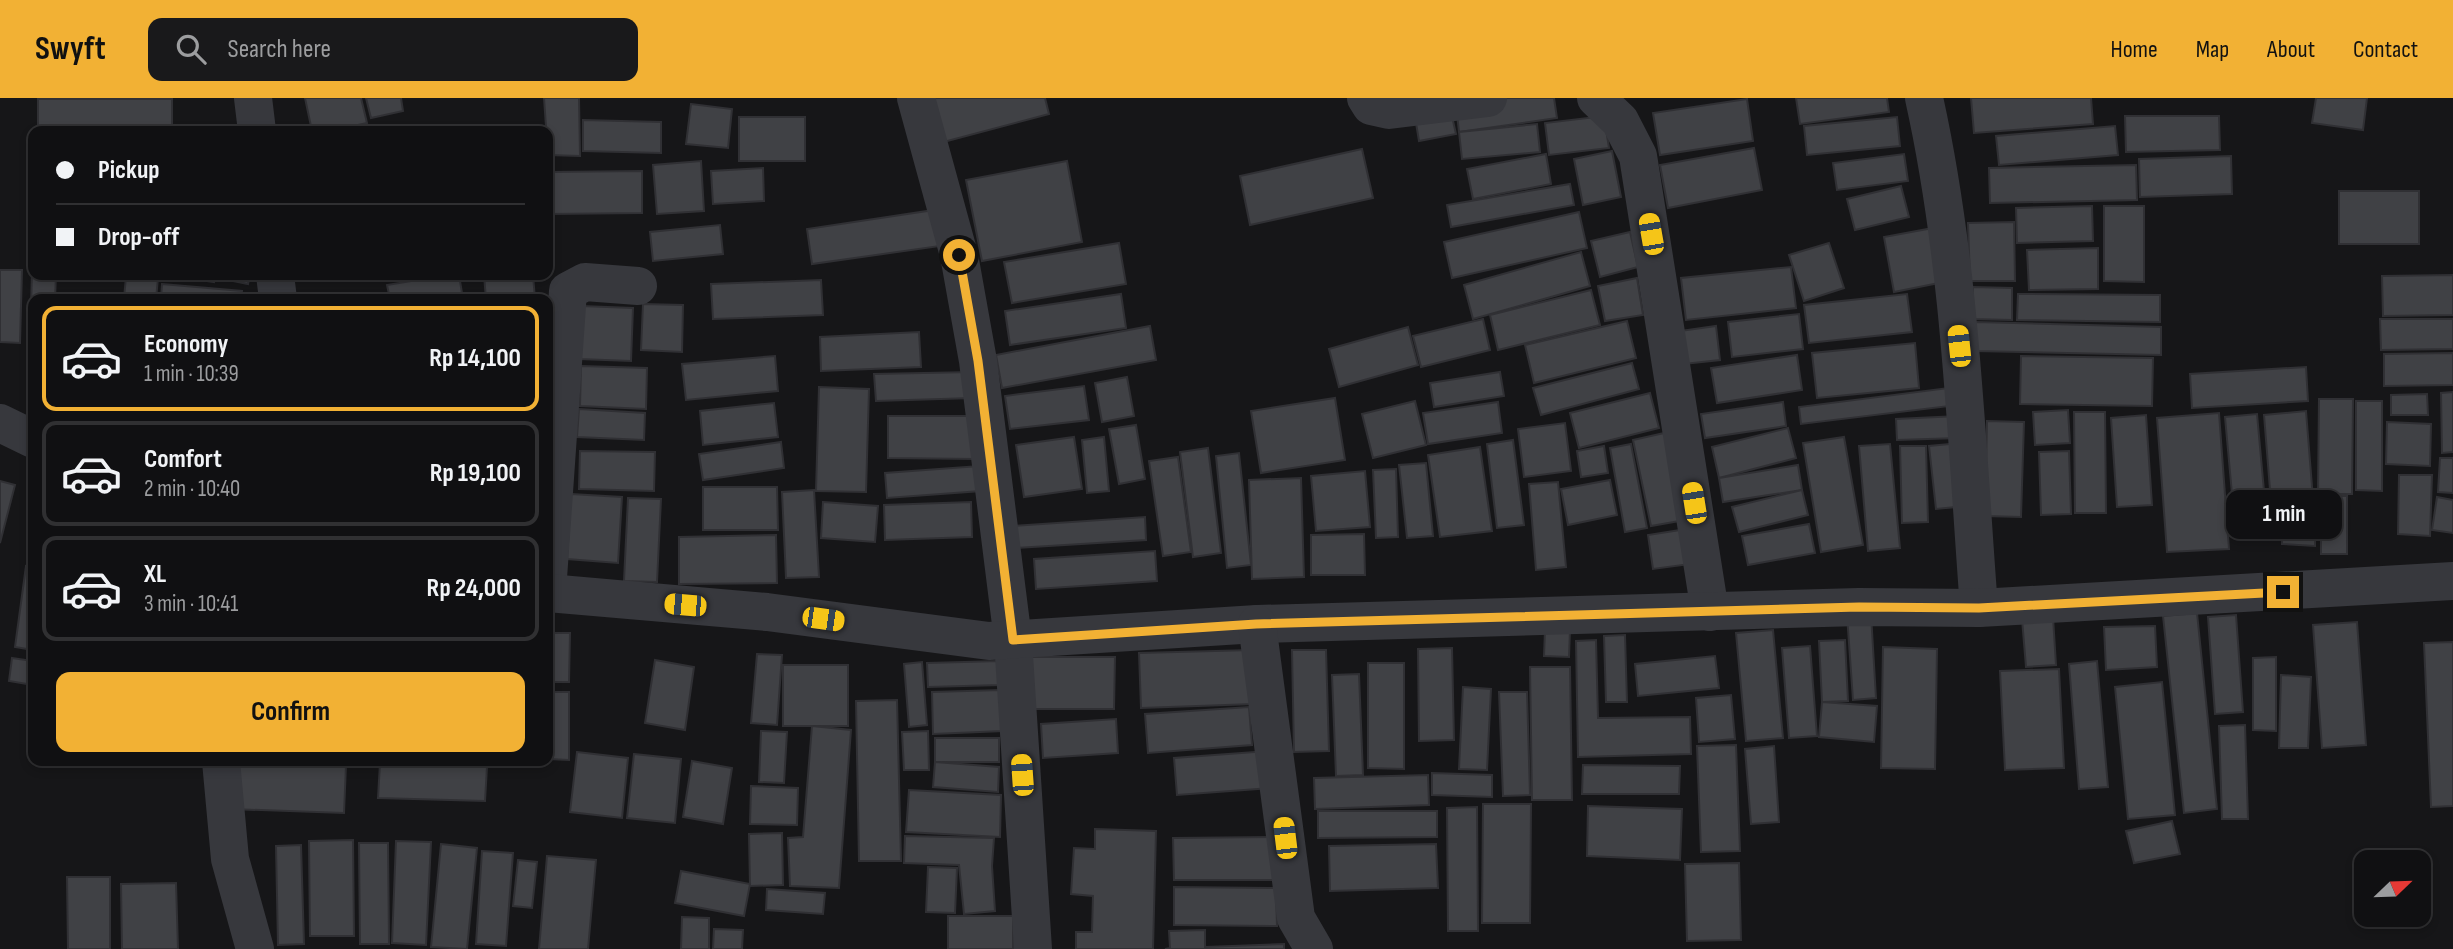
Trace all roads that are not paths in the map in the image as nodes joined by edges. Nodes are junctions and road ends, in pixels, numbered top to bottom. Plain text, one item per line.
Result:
1 (253, 98) edge
2 (916, 98) edge
3 (1366, 98) edge
4 (1488, 98) edge
5 (1596, 98) edge
6 (1924, 98) edge
7 (256, 126) edge
8 (638, 286) dead end
9 (0, 423) edge
10 (28, 437) edge
11 (553, 506) edge
12 (2453, 581) edge
13 (553, 593) edge
14 (1979, 608) junction
15 (1710, 612) junction
16 (1256, 624) junction
17 (1013, 640) junction
18 (221, 766) edge
19 (255, 949) edge
20 (1033, 949) edge
21 (1314, 949) edge

1 - 7 street
2 - 17 street
3 - 4 street
5 - 15 street
6 - 14 street
8 - 11 street
9 - 10 street
12 - 14 street
13 - 17 street
14 - 15 street
15 - 16 street
16 - 17 street
16 - 21 street
17 - 20 street
18 - 19 street

